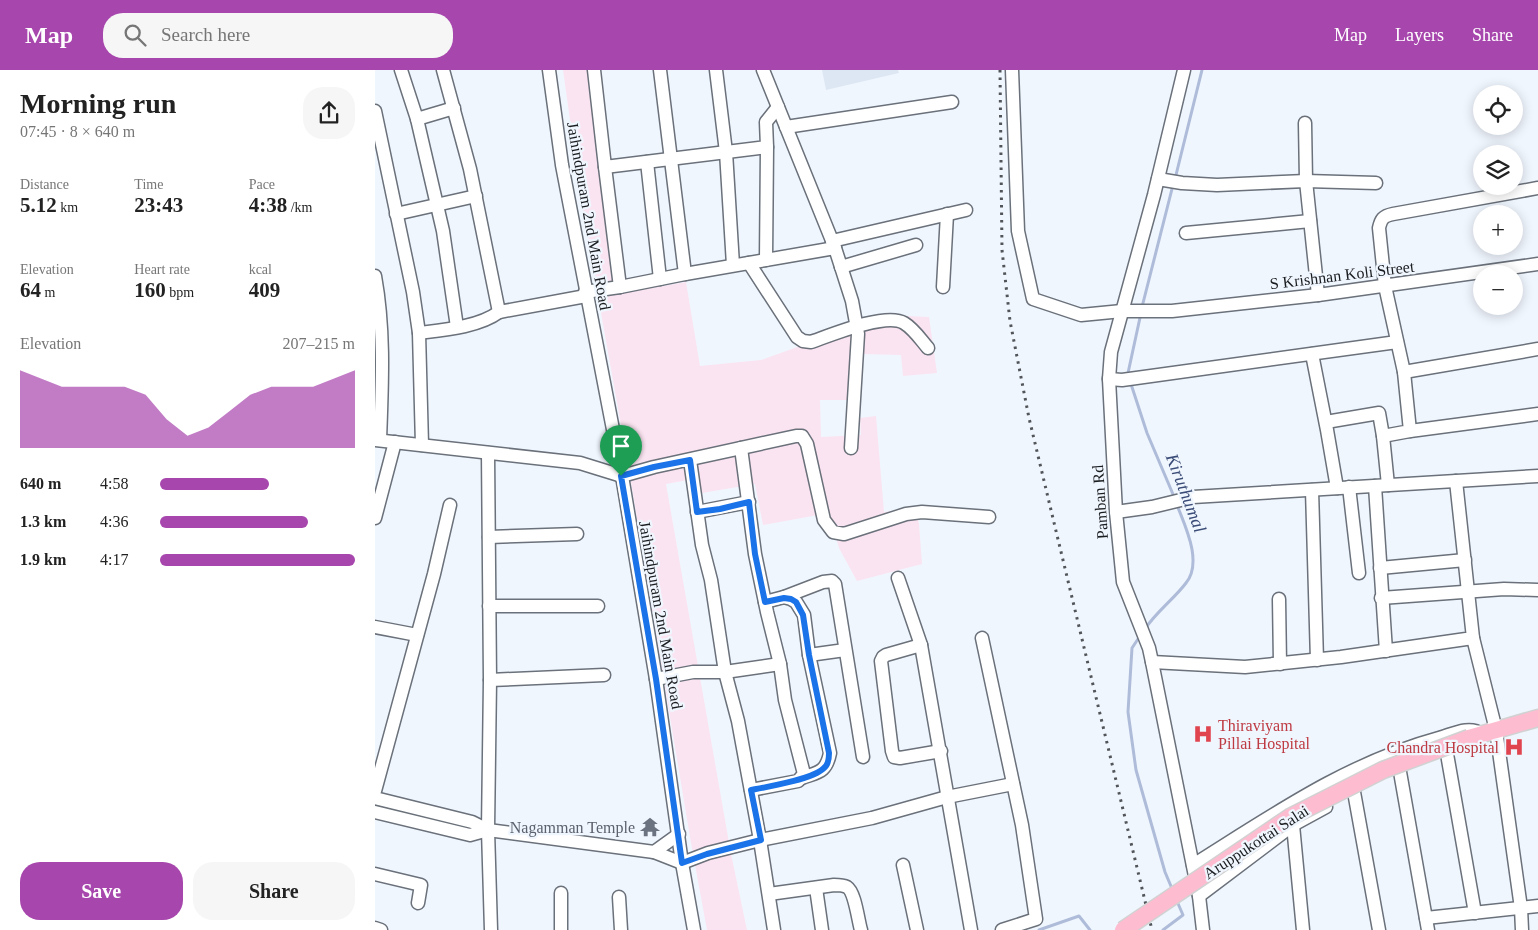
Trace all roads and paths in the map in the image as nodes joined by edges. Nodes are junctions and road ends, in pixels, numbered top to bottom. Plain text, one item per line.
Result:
1 (401, 70) edge
2 (443, 70) edge
3 (549, 70) edge
4 (594, 70) edge
5 (660, 70) edge
6 (716, 70) edge
7 (763, 70) edge
8 (1012, 70) edge
9 (1184, 70) edge
10 (952, 102) dead end
11 (454, 108) junction
12 (778, 108) junction
13 (375, 111) edge
14 (417, 119) junction
15 (1305, 123) dead end
16 (786, 127) junction
17 (767, 147) junction
18 (726, 152) junction
19 (670, 158) junction
20 (647, 162) junction
21 (605, 167) junction
22 (1162, 179) junction
23 (1306, 181) junction
24 (1376, 183) dead end
25 (1538, 188) edge
26 (476, 196) junction
27 (437, 205) junction
28 (965, 210) dead end
29 (396, 214) junction
30 (947, 214) junction
31 (1310, 221) junction
32 (1187, 233) dead end
33 (834, 245) junction
34 (916, 245) dead end
35 (766, 260) junction
36 (749, 262) junction
37 (1538, 264) edge
38 (733, 265) junction
39 (841, 267) junction
40 (685, 274) junction
41 (375, 276) edge
42 (660, 279) junction
43 (1385, 286) junction
44 (620, 287) junction
45 (943, 287) dead end
46 (585, 294) junction
47 (1318, 295) junction
48 (1126, 311) junction
49 (499, 312) junction
50 (857, 326) junction
51 (457, 327) junction
52 (1397, 342) junction
53 (419, 343) junction
54 (929, 348) dead end
55 (1538, 349) edge
56 (381, 353) edge
57 (1311, 354) junction
58 (1403, 372) junction
59 (1115, 380) junction
60 (1538, 414) edge
61 (1325, 422) junction
62 (1410, 431) junction
63 (1383, 436) junction
64 (377, 440) edge
65 (395, 442) junction
66 (422, 445) junction
67 (741, 448) junction
68 (851, 448) dead end
69 (488, 453) junction
70 (690, 460) junction
71 (621, 476) junction
72 (1538, 476) edge
73 (1456, 481) junction
74 (1382, 485) junction
75 (1343, 488) junction
76 (1312, 490) junction
77 (749, 502) junction
78 (450, 505) dead end
79 (697, 512) junction
80 (1116, 512) junction
81 (989, 517) dead end
82 (375, 518) edge
83 (577, 534) dead end
84 (489, 537) junction
85 (1465, 560) junction
86 (1380, 568) junction
87 (1359, 573) dead end
88 (898, 578) dead end
89 (1538, 590) edge
90 (1468, 592) junction
91 (784, 598) junction
92 (1381, 598) junction
93 (1279, 599) dead end
94 (765, 602) junction
95 (489, 606) junction
96 (598, 606) dead end
97 (375, 627) edge
98 (417, 635) junction
99 (982, 638) dead end
100 (1473, 638) junction
101 (921, 645) junction
102 (845, 650) junction
103 (1385, 651) junction
104 (809, 655) junction
105 (1317, 660) junction
106 (1152, 662) junction
107 (780, 664) junction
108 (1280, 664) junction
109 (725, 672) junction
110 (604, 675) dead end
111 (656, 679) junction
112 (490, 680) junction
113 (1538, 718) edge
114 (1483, 734) junction
115 (941, 751) junction
116 (1447, 754) junction
117 (863, 757) dead end
118 (1400, 772) junction
119 (802, 778) junction
120 (1013, 784) junction
121 (751, 790) junction
122 (375, 791) edge
123 (1354, 792) junction
124 (947, 797) junction
125 (375, 798) edge
126 (375, 812) edge
127 (1293, 825) junction
128 (488, 830) junction
129 (679, 834) junction
130 (761, 840) junction
131 (654, 852) junction
132 (682, 863) junction
133 (903, 865) dead end
134 (1193, 865) junction
135 (375, 874) edge
136 (816, 888) junction
137 (561, 893) dead end
138 (769, 894) junction
139 (1199, 896) junction
140 (619, 897) dead end
141 (418, 902) dead end
142 (1538, 906) edge
143 (1521, 908) junction
144 (1475, 913) junction
145 (1427, 924) edge
146 (375, 928) edge
147 (381, 930) edge
148 (491, 930) edge
149 (561, 930) edge
150 (621, 930) edge
151 (694, 930) edge
152 (774, 930) edge
153 (822, 930) edge
154 (861, 930) edge
155 (917, 930) edge
156 (971, 930) edge
157 (1002, 930) edge
158 (1123, 930) edge
159 (1203, 930) edge
160 (1303, 930) edge
161 (1379, 930) edge
162 (1522, 930) edge

1 - 14 street
2 - 11 street
3 - 46 street, Jaihindpuram 2nd Main Road
4 - 21 street
5 - 19 street
6 - 18 street
7 - 12 street
8 - 48 street, S Krishnan Koli Street
9 - 22 street, Pamban Rd
10 - 16 street
11 - 14 street
11 - 26 street
12 - 16 street
12 - 17 street
13 - 29 street
14 - 27 street
15 - 23 street
16 - 33 street
17 - 18 street
17 - 35 street
18 - 19 street
18 - 38 street
19 - 20 street
19 - 40 street
20 - 21 street
20 - 42 street
21 - 44 street
22 - 23 street
22 - 48 street, Pamban Rd
23 - 24 street
23 - 31 street
25 - 43 street
26 - 27 street
26 - 49 street
27 - 29 street
27 - 51 street
28 - 30 street
29 - 53 street
30 - 33 street
30 - 45 street
31 - 32 street
31 - 47 street
33 - 35 street
33 - 39 street
34 - 39 street
35 - 36 street
36 - 38 street
36 - 50 street
37 - 43 street, S Krishnan Koli Street
38 - 40 street
39 - 50 street
40 - 42 street
41 - 56 street
42 - 44 street
43 - 47 street, S Krishnan Koli Street
43 - 52 street
44 - 46 street
46 - 49 street
46 - 71 street, Jaihindpuram 2nd Main Road
47 - 48 street, S Krishnan Koli Street
48 - 59 street, Pamban Rd
49 - 51 street
50 - 54 street
50 - 68 street
51 - 53 street
52 - 57 street
52 - 58 street
53 - 66 street
55 - 58 street
56 - 64 street
57 - 59 street
57 - 61 street
58 - 62 street
59 - 80 street, Pamban Rd
60 - 62 street
61 - 63 street
61 - 75 street
62 - 63 street
63 - 74 street
64 - 65 street
65 - 66 street
65 - 82 street
66 - 69 street
67 - 70 street
67 - 77 street
67 - 81 street
69 - 71 street
69 - 84 street
70 - 71 street
70 - 79 street
71 - 111 street, Jaihindpuram 2nd Main Road
72 - 73 street
73 - 74 street
73 - 85 street
74 - 75 street
74 - 86 street
75 - 76 street
75 - 87 street
76 - 80 street
76 - 105 street
77 - 79 street
77 - 94 street
78 - 98 street
79 - 109 street
80 - 106 street, Pamban Rd
83 - 84 street
84 - 95 street
85 - 86 street
85 - 90 street
86 - 92 street
88 - 101 street
89 - 90 street
90 - 92 street
90 - 100 street
91 - 94 street
91 - 102 street
91 - 104 street
92 - 103 street
93 - 108 street
94 - 107 street
95 - 96 street
95 - 112 street
97 - 98 street
98 - 122 street
99 - 120 street
100 - 103 street
100 - 114 street
101 - 115 street
101 - 115 street
102 - 104 street
102 - 117 street
103 - 105 street
104 - 119 street
105 - 108 street
106 - 108 street
106 - 134 street, Pamban Rd
107 - 109 street
107 - 119 street
109 - 111 street
109 - 121 street
110 - 112 street
111 - 129 street, Jaihindpuram 2nd Main Road
112 - 128 street
113 - 114 main road, Aruppukottai Salai
114 - 116 street
114 - 134 street
114 - 143 street
114 - 158 main road, Aruppukottai Salai, bridge
115 - 124 street
116 - 118 street
116 - 144 street
118 - 123 street
118 - 145 street
119 - 121 street
120 - 124 street
120 - 157 street
121 - 130 street
123 - 127 street
123 - 161 street
124 - 130 street
124 - 156 street
125 - 128 street
126 - 128 street
127 - 139 street
127 - 160 street
128 - 131 street
128 - 148 street
129 - 131 street
129 - 132 street, Jaihindpuram 2nd Main Road
130 - 132 street
130 - 138 street
131 - 132 street
132 - 151 street, Jaihindpuram 2nd Main Road
133 - 155 street
134 - 139 street, Pamban Rd
135 - 141 street
136 - 138 street
136 - 153 street
136 - 154 street
137 - 149 street
138 - 152 street
139 - 159 street, Pamban Rd
140 - 150 street
142 - 143 street
143 - 144 street
143 - 162 street
144 - 145 street
146 - 147 street

